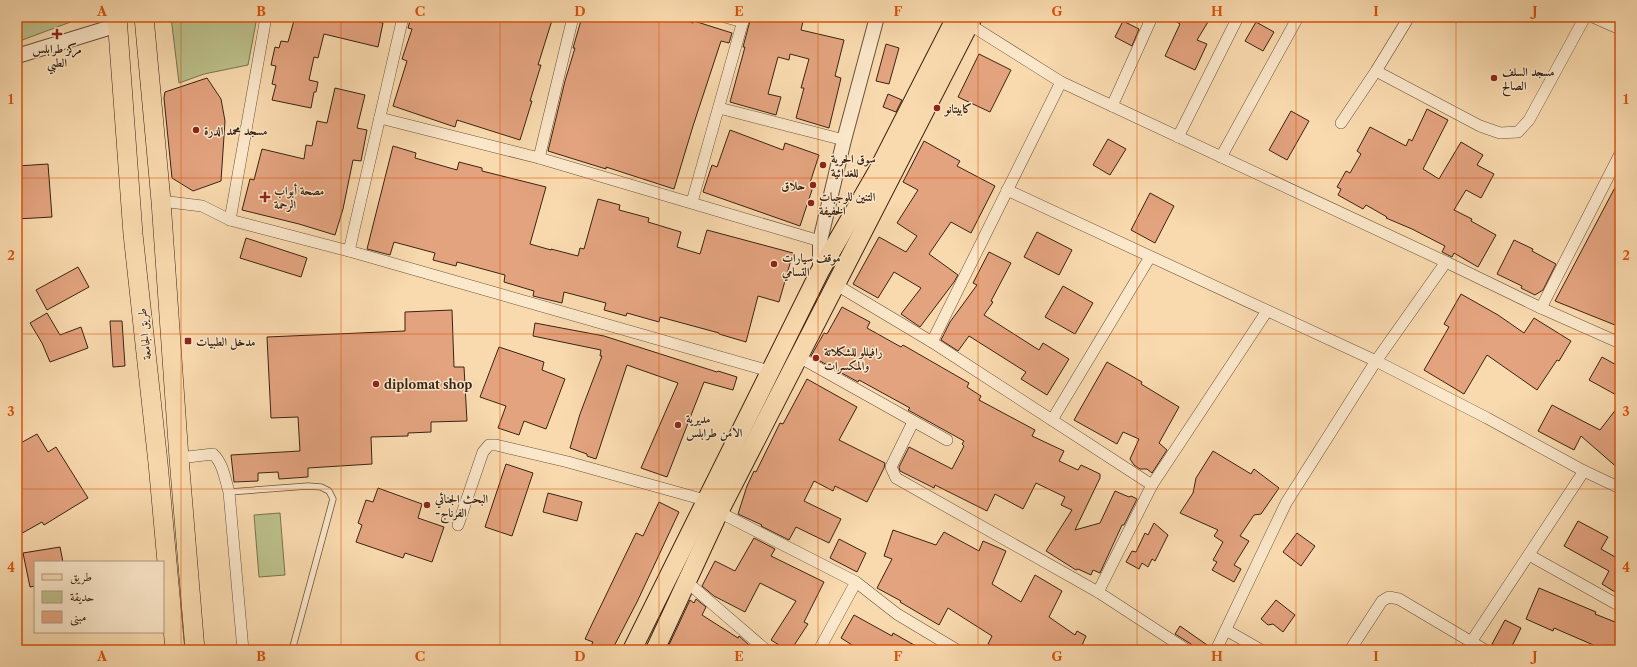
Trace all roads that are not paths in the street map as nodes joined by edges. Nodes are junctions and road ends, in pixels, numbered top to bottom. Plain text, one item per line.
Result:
1 (144, 17) edge
2 (266, 17) edge
3 (403, 17) edge
4 (573, 17) edge
5 (725, 17) edge
6 (877, 17) edge
7 (1152, 17) edge
8 (1238, 17) edge
9 (1298, 17) edge
10 (1409, 17) edge
11 (1586, 17) edge
12 (1593, 17) edge
13 (743, 19) edge
14 (963, 19) edge
15 (118, 21) edge
16 (1620, 30) edge
17 (17, 56) edge
18 (1376, 71) junction
19 (1061, 82) junction
20 (1112, 106) junction
21 (718, 108) junction
22 (380, 118) junction
23 (1342, 123) dead end
24 (1178, 137) junction
25 (844, 140) junction
26 (1620, 154) edge
27 (1221, 157) junction
28 (539, 158) junction
29 (1007, 190) junction
30 (161, 201) junction
31 (692, 202) junction
32 (230, 220) junction
33 (820, 241) junction
34 (349, 251) junction
35 (1150, 257) junction
36 (1446, 262) junction
37 (820, 271) junction
38 (835, 284) junction
39 (1541, 308) junction
40 (1267, 311) junction
41 (932, 342) junction
42 (1620, 343) edge
43 (799, 356) junction
44 (1376, 361) junction
45 (769, 371) junction
46 (1052, 420) junction
47 (913, 422) junction
48 (947, 440) dead end
49 (179, 458) junction
50 (1584, 471) junction
51 (1152, 485) junction
52 (1620, 488) edge
53 (229, 492) junction
54 (705, 500) junction
55 (719, 512) junction
56 (458, 525) dead end
57 (1529, 554) junction
58 (688, 582) junction
59 (856, 582) junction
60 (1098, 592) junction
61 (1620, 606) edge
62 (1226, 630) junction
63 (1471, 642) junction
64 (944, 647) edge
65 (175, 650) edge
66 (195, 650) edge
67 (243, 650) edge
68 (292, 650) edge
69 (632, 650) edge
70 (655, 650) edge
71 (766, 650) edge
72 (819, 650) edge
73 (957, 650) edge
74 (1187, 650) edge
75 (1216, 650) edge
76 (1261, 650) edge
77 (1350, 650) edge
78 (1485, 650) edge

1 - 30 highway
2 - 32 street
3 - 22 street
4 - 28 street
5 - 13 street
6 - 25 street
7 - 20 street
8 - 24 street
9 - 27 street
10 - 18 street
11 - 18 street
12 - 16 street
13 - 21 street
14 - 19 street
14 - 37 main road
14 - 38 main road
15 - 17 street
15 - 65 highway, طريق الجامعة
18 - 23 street
19 - 20 street
19 - 29 street
20 - 24 street
21 - 25 street
21 - 31 street
22 - 28 street
22 - 34 street
24 - 27 street
25 - 33 street
26 - 39 street
27 - 36 street
28 - 31 street
29 - 35 street
29 - 41 street
30 - 32 street
30 - 49 highway
31 - 33 street
32 - 34 street
33 - 37 street
34 - 45 street
35 - 40 street
35 - 46 street
36 - 39 street
36 - 44 street
37 - 45 main road
38 - 41 street
38 - 43 main road
39 - 42 street
40 - 44 street
40 - 51 street
41 - 46 street
43 - 47 street
43 - 55 main road
44 - 50 street
44 - 62 street
45 - 54 main road
46 - 51 street
47 - 48 street
47 - 60 street
49 - 53 street
49 - 66 highway
50 - 52 street
50 - 57 street
51 - 60 street
53 - 67 street
53 - 68 lane
54 - 56 street
54 - 69 main road
55 - 58 main road
55 - 59 street
57 - 61 street
57 - 63 street
58 - 70 main road
58 - 71 street
59 - 64 street
59 - 72 street
60 - 74 street
62 - 75 street
62 - 76 street
63 - 77 street
63 - 78 street
64 - 73 street

